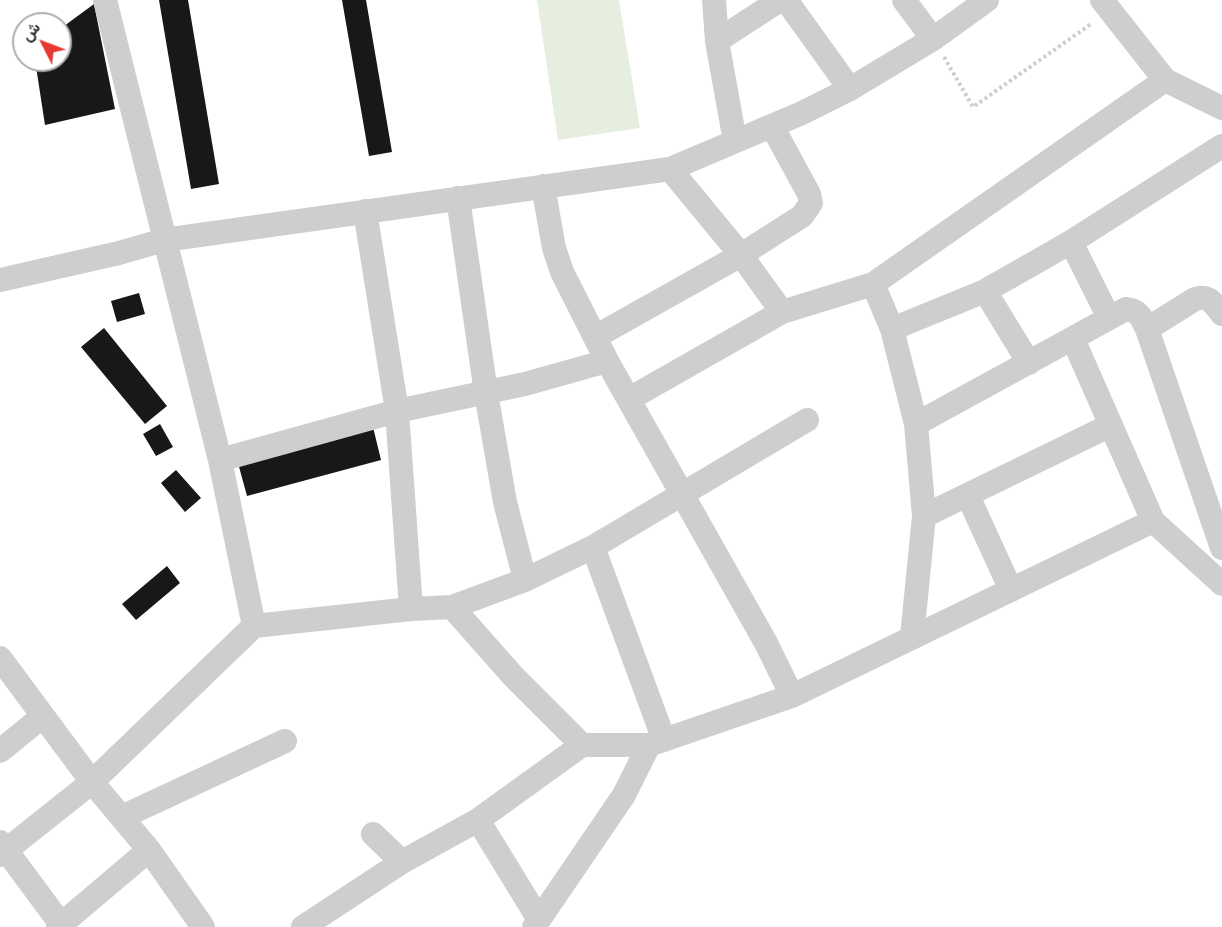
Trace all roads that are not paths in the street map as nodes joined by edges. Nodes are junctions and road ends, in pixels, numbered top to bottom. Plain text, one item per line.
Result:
1 (105, 0) edge
2 (714, 0) edge
3 (780, 0) edge
4 (786, 0) edge
5 (904, 0) edge
6 (987, 0) edge
7 (1106, 5) edge
8 (933, 39) junction
9 (717, 41) junction
10 (1165, 80) junction
11 (850, 89) junction
12 (1222, 108) edge
13 (772, 126) junction
14 (735, 141) junction
15 (1222, 146) edge
16 (670, 169) junction
17 (543, 186) junction
18 (458, 198) junction
19 (365, 211) junction
20 (164, 240) junction
21 (1071, 242) junction
22 (741, 255) junction
23 (0, 280) edge
24 (873, 284) junction
25 (985, 291) junction
26 (782, 312) junction
27 (1222, 314) edge
28 (1109, 318) junction
29 (892, 329) junction
30 (1147, 329) junction
31 (595, 337) junction
32 (1073, 339) junction
33 (608, 361) junction
34 (1029, 363) junction
35 (486, 393) junction
36 (629, 399) junction
37 (397, 411) junction
38 (807, 420) dead end
39 (916, 424) junction
40 (1111, 425) junction
41 (220, 460) junction
42 (682, 493) junction
43 (968, 496) junction
44 (924, 516) junction
45 (1153, 521) junction
46 (593, 548) junction
47 (1222, 548) edge
48 (525, 580) junction
49 (1222, 584) edge
50 (1011, 591) junction
51 (452, 607) junction
52 (411, 609) junction
53 (254, 626) junction
54 (912, 637) junction
55 (0, 658) edge
56 (792, 696) junction
57 (43, 716) junction
58 (285, 741) dead end
59 (656, 743) junction
60 (582, 745) junction
61 (0, 752) edge
62 (92, 782) junction
63 (122, 817) junction
64 (478, 820) junction
65 (373, 834) dead end
66 (2, 849) edge
67 (149, 850) junction
68 (402, 862) junction
69 (536, 922) edge
70 (61, 926) edge
71 (203, 927) edge
72 (303, 927) edge

1 - 20 street
2 - 9 street
3 - 9 street
4 - 11 street
5 - 8 street
6 - 8 street
7 - 10 street
8 - 11 street
9 - 14 street
10 - 12 street
10 - 24 street
11 - 13 street
13 - 14 street
13 - 22 street
14 - 16 street
15 - 21 street
16 - 17 street
16 - 22 street
17 - 18 street
17 - 31 street
18 - 19 street
18 - 35 street
19 - 20 street
19 - 37 street
20 - 23 street
20 - 41 street
21 - 25 street
21 - 28 street
22 - 26 street
22 - 31 street
24 - 26 street
24 - 29 street
25 - 29 street
25 - 34 street
26 - 36 street
27 - 30 street
28 - 30 street
28 - 32 street
29 - 39 street
30 - 47 street
31 - 33 street
32 - 34 street
32 - 40 street
33 - 35 street
33 - 36 street
34 - 39 street
35 - 37 street
35 - 48 street
36 - 42 street
37 - 41 street
37 - 52 street
38 - 42 street
39 - 44 street
40 - 43 street
40 - 45 street
41 - 53 street
42 - 46 street
42 - 56 street
43 - 44 street
43 - 50 street
44 - 54 street
45 - 49 street
45 - 50 street
46 - 48 street
46 - 59 street
48 - 51 street
50 - 54 street
51 - 52 street
51 - 60 street
52 - 53 street
53 - 62 street
54 - 56 street
55 - 57 street
56 - 59 street
57 - 61 street
57 - 62 street
58 - 63 street
59 - 60 street
59 - 69 street
60 - 64 street
62 - 63 street
62 - 66 street
63 - 67 street
64 - 68 street
64 - 69 street
65 - 68 street
66 - 70 street
67 - 70 street
67 - 71 street
68 - 72 street

